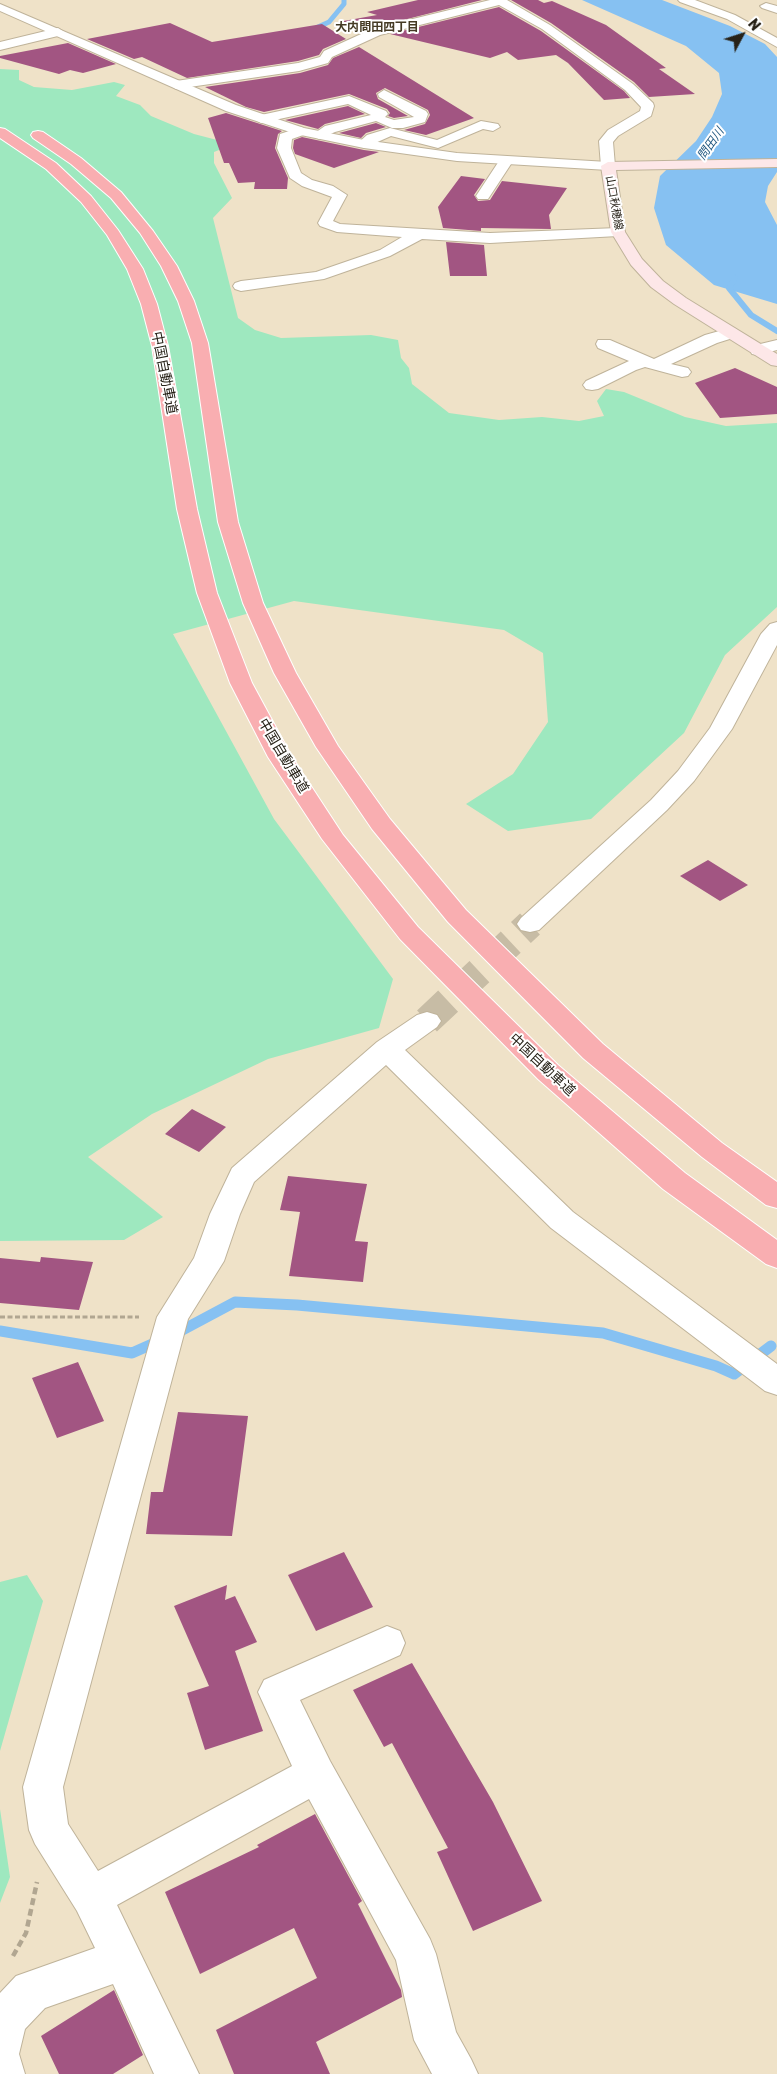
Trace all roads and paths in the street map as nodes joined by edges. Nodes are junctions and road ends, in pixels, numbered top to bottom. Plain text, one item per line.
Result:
1 (684, 0) edge
2 (500, 1) edge
3 (2, 9) edge
4 (58, 32) junction
5 (777, 42) edge
6 (0, 46) edge
7 (176, 85) junction
8 (315, 92) dead end
9 (384, 94) dead end
10 (331, 102) junction
11 (0, 114) edge
12 (376, 117) junction
13 (261, 119) junction
14 (481, 125) dead end
15 (301, 131) junction
16 (0, 132) edge
17 (319, 135) junction
18 (364, 144) junction
19 (506, 161) junction
20 (777, 162) edge
21 (608, 166) junction
22 (484, 196) dead end
23 (618, 232) junction
24 (419, 234) junction
25 (241, 286) dead end
26 (730, 333) junction
27 (604, 344) dead end
28 (777, 345) edge
29 (758, 350) junction
30 (777, 361) edge
31 (651, 363) junction
32 (682, 372) dead end
33 (592, 385) dead end
34 (775, 633) edge
35 (530, 924) tunnel mouth
36 (427, 1021) tunnel mouth
37 (387, 1049) junction
38 (777, 1198) edge
39 (777, 1256) edge
40 (0, 1317) edge
41 (173, 1317) junction
42 (777, 1382) edge
43 (387, 1644) dead end
44 (316, 1774) junction
45 (49, 1830) junction
46 (91, 1897) junction
47 (123, 1960) junction
48 (9, 1965) dead end
49 (0, 2046) edge
50 (0, 2061) edge
51 (3, 2074) edge
52 (177, 2074) edge
53 (456, 2074) edge

1 - 5 street
2 - 7 street
2 - 21 street
3 - 4 street
4 - 6 street
4 - 7 street
7 - 13 street
8 - 10 street
9 - 12 street
10 - 12 street
10 - 13 street
11 - 38 highway
12 - 17 street
13 - 15 street
14 - 18 street
15 - 17 street
15 - 24 street
16 - 39 highway, 中国自動車道
17 - 18 street
18 - 19 street
19 - 21 street
19 - 22 street
20 - 21 main road, 山口秋穂線
21 - 23 main road, 山口秋穂線
23 - 24 street
23 - 26 main road, 山口秋穂線
24 - 25 street
26 - 29 main road, 山口秋穂線
26 - 31 street
27 - 31 street
28 - 29 street
29 - 30 main road, 山口秋穂線
31 - 32 street
31 - 33 street
34 - 35 street
36 - 37 street
37 - 41 street
37 - 42 street
40 - 41 path
41 - 45 street
43 - 44 street
44 - 46 street
44 - 53 street
45 - 46 street
45 - 48 path
46 - 47 street
47 - 49 street
47 - 52 street
50 - 51 street

